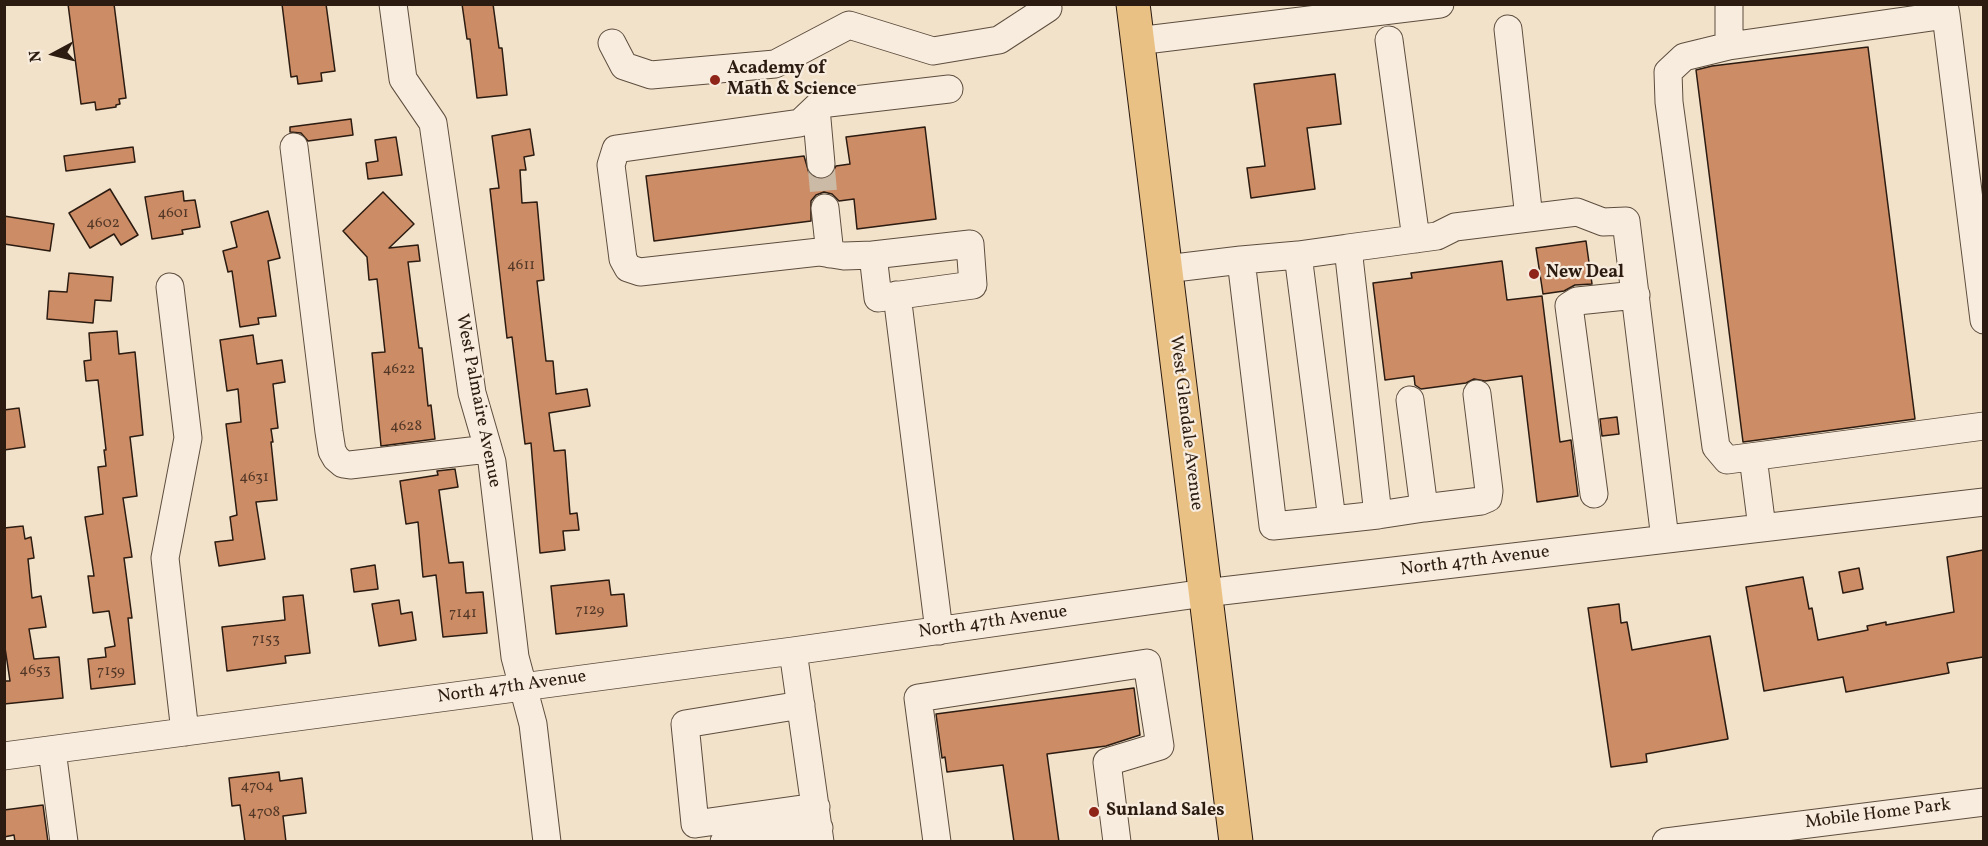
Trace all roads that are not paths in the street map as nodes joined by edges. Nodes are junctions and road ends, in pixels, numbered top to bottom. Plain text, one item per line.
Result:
1 (393, 4) edge
2 (1133, 4) edge
3 (1440, 4) edge
4 (1729, 4) edge
5 (1048, 8) dead end
6 (1369, 9) edge
7 (1945, 10) edge
8 (1508, 29) dead end
9 (1389, 40) dead end
10 (1137, 41) junction
11 (612, 44) dead end
12 (1729, 46) junction
13 (949, 89) dead end
14 (816, 108) junction
15 (294, 147) dead end
16 (821, 164) tunnel mouth
17 (825, 207) tunnel mouth
18 (1529, 218) junction
19 (1416, 239) junction
20 (1348, 248) junction
21 (830, 254) junction
22 (873, 255) junction
23 (1298, 255) junction
24 (1241, 260) junction
25 (1166, 269) junction
26 (170, 287) dead end
27 (897, 295) junction
28 (1636, 295) junction
29 (1983, 320) edge
30 (1477, 394) dead end
31 (1410, 400) dead end
32 (1983, 426) edge
33 (488, 449) junction
34 (1754, 457) junction
35 (1594, 494) dead end
36 (1983, 502) edge
37 (1424, 508) junction
38 (1378, 514) junction
39 (1332, 520) junction
40 (1762, 528) junction
41 (1665, 539) junction
42 (1205, 593) junction
43 (939, 631) junction
44 (793, 651) junction
45 (524, 686) junction
46 (801, 705) junction
47 (185, 732) junction
48 (52, 750) junction
49 (4, 756) edge
50 (1983, 801) edge
51 (818, 826) edge
52 (64, 842) edge
53 (547, 842) edge
54 (724, 842) edge
55 (937, 842) edge
56 (1117, 842) edge
57 (1236, 842) edge
58 (1666, 842) edge

1 - 33 street, West Palmaire Avenue
2 - 10 main road, West Glendale Avenue
3 - 6 street
4 - 12 street
5 - 11 street
6 - 10 street
7 - 12 street
7 - 29 street
8 - 18 street
9 - 19 street
10 - 25 main road, West Glendale Avenue
12 - 34 street
13 - 14 street
14 - 16 street
14 - 21 street
15 - 33 street
17 - 21 street
18 - 19 street
18 - 28 street
19 - 20 street
20 - 23 street
20 - 38 street
21 - 22 street
22 - 27 street
22 - 27 street
23 - 24 street
23 - 39 street
24 - 25 street
24 - 39 street
25 - 42 main road, West Glendale Avenue
26 - 47 street
27 - 43 street
28 - 35 street
28 - 41 street
30 - 37 street
31 - 37 street
32 - 34 street
33 - 45 street, West Palmaire Avenue
34 - 40 street
36 - 40 street, North 47th Avenue
37 - 38 street
38 - 39 street
40 - 41 street, North 47th Avenue
41 - 42 street, North 47th Avenue
42 - 43 street, North 47th Avenue
42 - 57 main road, West Glendale Avenue
43 - 44 street, North 47th Avenue
44 - 45 street, North 47th Avenue
44 - 46 street
45 - 47 street, North 47th Avenue
45 - 53 street, West Palmaire Avenue
46 - 51 street
46 - 51 street
47 - 48 street, North 47th Avenue
48 - 49 street, North 47th Avenue
48 - 52 street
50 - 58 street, Mobile Home Park
51 - 54 street
55 - 56 street

